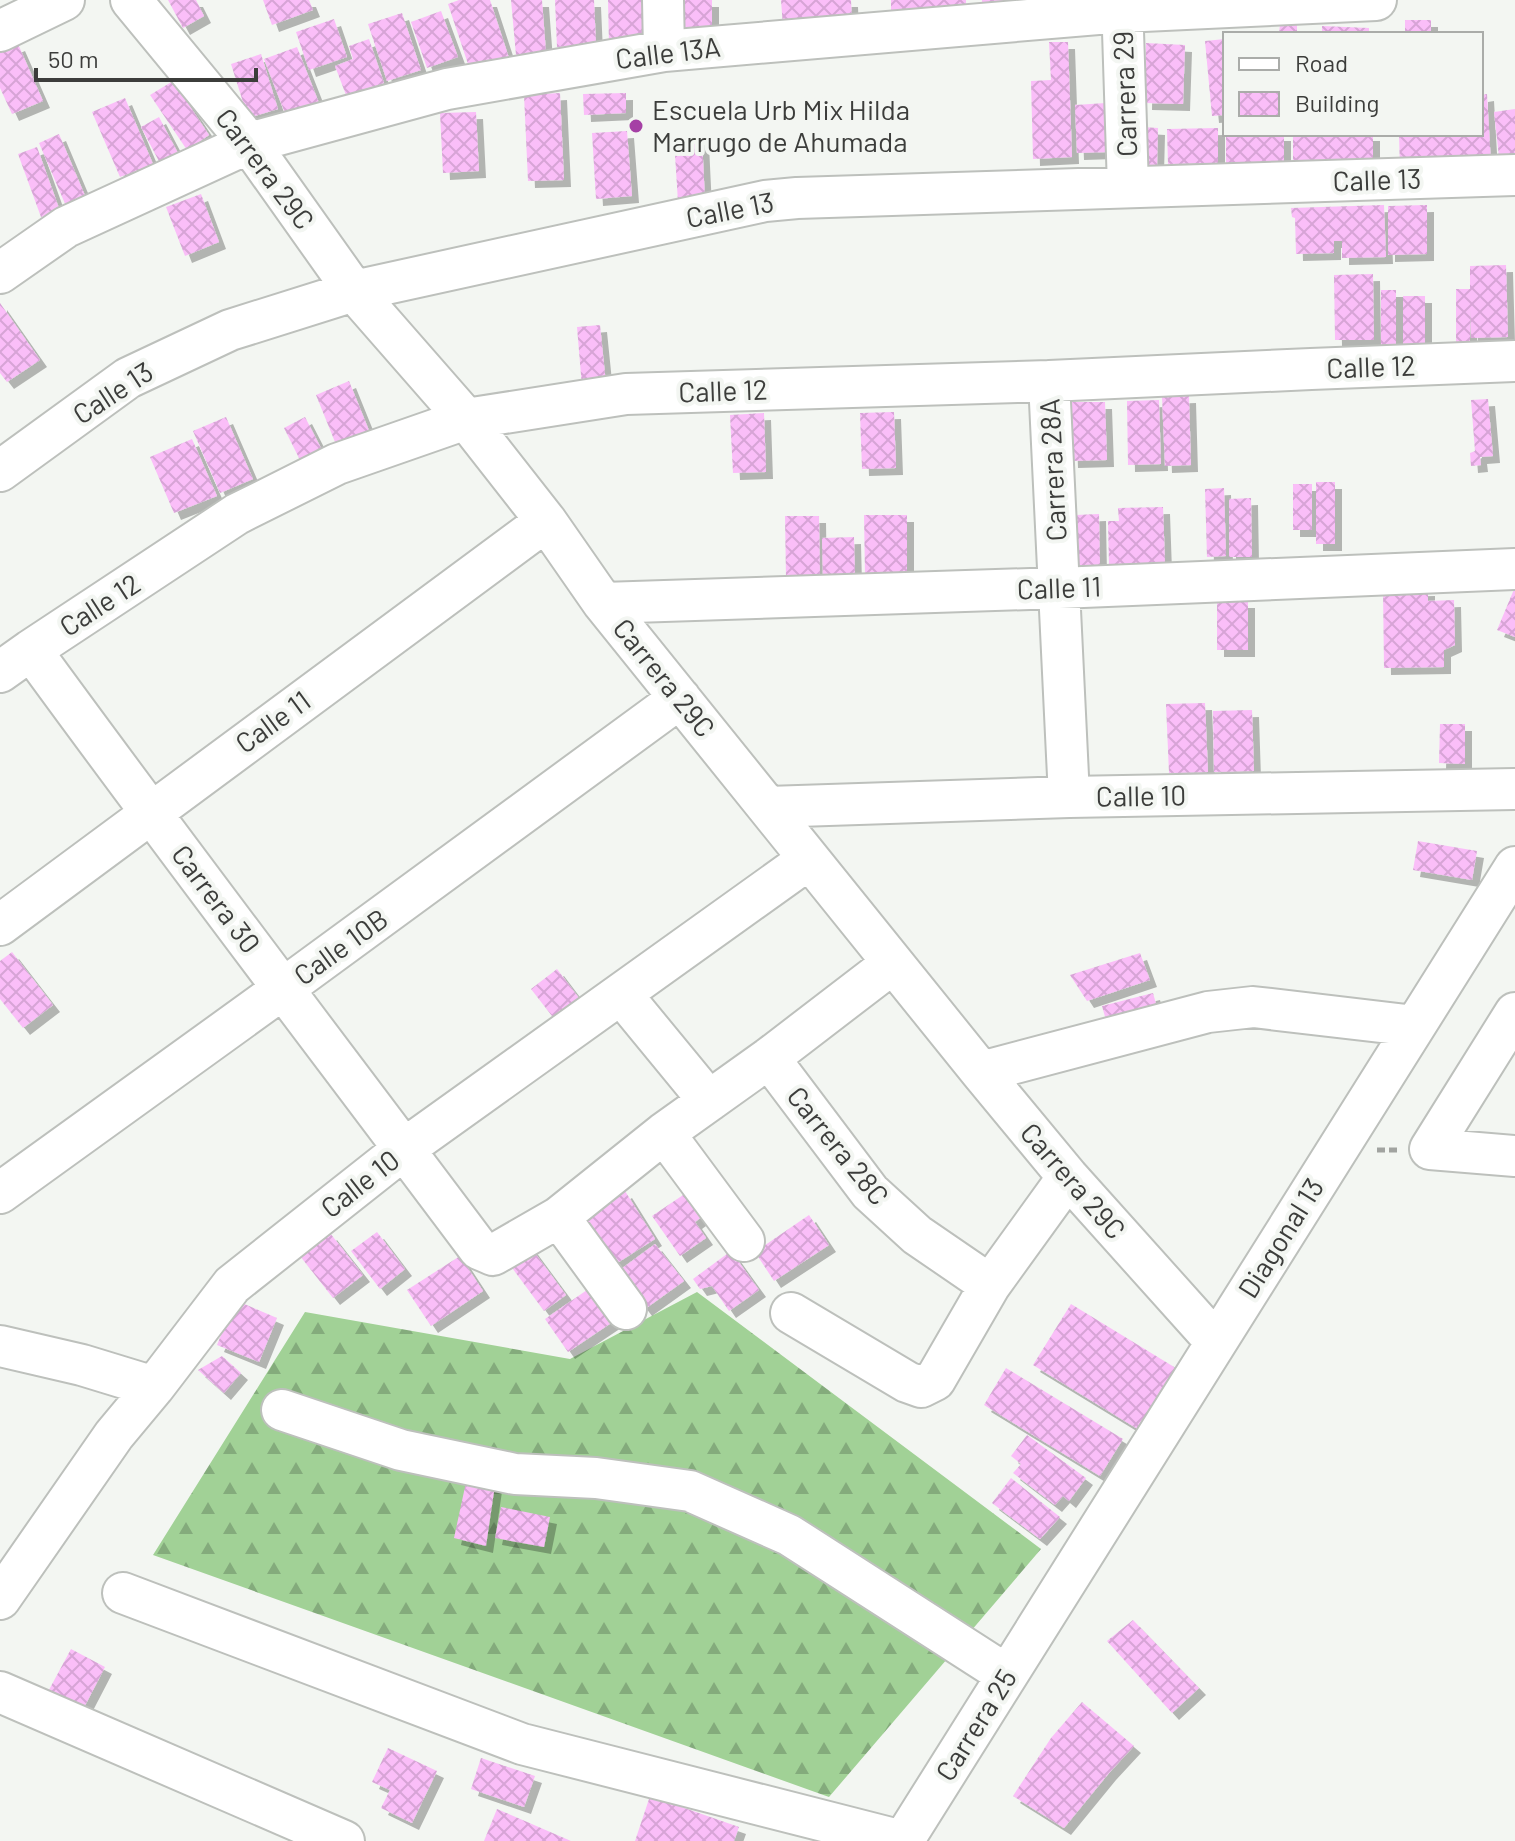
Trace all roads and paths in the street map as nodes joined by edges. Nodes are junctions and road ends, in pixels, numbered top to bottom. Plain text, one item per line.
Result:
1 (64, 0) edge
2 (131, 0) edge
3 (663, 0) edge
4 (1376, 0) edge
5 (1122, 6) edge
6 (0, 31) edge
7 (664, 51) junction
8 (249, 143) junction
9 (1515, 175) edge
10 (1128, 187) junction
11 (0, 273) edge
12 (354, 291) junction
13 (1515, 361) edge
14 (1049, 381) junction
15 (466, 419) junction
16 (0, 471) edge
17 (546, 521) junction
18 (1515, 569) edge
19 (1059, 588) junction
20 (603, 603) junction
21 (16, 661) edge
22 (680, 698) junction
23 (1515, 789) edge
24 (1069, 797) junction
25 (768, 807) junction
26 (150, 813) junction
27 (809, 859) junction
28 (1515, 867) edge
29 (0, 925) edge
30 (893, 963) junction
31 (284, 988) junction
32 (621, 994) junction
33 (1515, 1013) edge
34 (1415, 1026) junction
35 (769, 1058) junction
36 (981, 1072) junction
37 (709, 1101) junction
38 (664, 1133) junction
39 (404, 1149) junction
40 (1430, 1149) junction
41 (1336, 1151) junction
42 (1515, 1156) edge
43 (1068, 1177) junction
44 (0, 1193) edge
45 (559, 1217) junction
46 (744, 1241) dead end
47 (990, 1285) junction
48 (626, 1309) dead end
49 (791, 1313) dead end
50 (1216, 1342) junction
51 (0, 1346) edge
52 (154, 1387) junction
53 (282, 1410) dead end
54 (123, 1593) dead end
55 (0, 1599) edge
56 (1048, 1610) joint
57 (1007, 1675) junction
58 (1, 1694) edge
59 (344, 1841) edge
60 (903, 1841) edge

1 - 6 street
2 - 8 street, Carrera 29C
3 - 7 street
4 - 5 street, Calle 13A
5 - 7 street, Calle 13A
5 - 10 street, Carrera 29
7 - 8 street, Calle 13A
8 - 11 street, Calle 13A
8 - 12 street, Carrera 29C
9 - 10 street, Calle 13
10 - 12 street, Calle 13
12 - 15 street, Carrera 29C
12 - 16 street, Calle 13
13 - 14 street, Calle 12
14 - 15 street, Calle 12
14 - 19 street, Carrera 28A
15 - 17 street, Carrera 29C
15 - 21 street, Calle 12
17 - 20 street, Carrera 29C
17 - 26 street, Calle 11
18 - 19 street, Calle 11
19 - 20 street, Calle 11
19 - 24 street, Carrera 28A
20 - 22 street, Carrera 29C
21 - 26 street, Carrera 30
22 - 25 street, Carrera 29C
22 - 31 street, Calle 10B
23 - 24 street, Calle 10
24 - 25 street, Calle 10
25 - 27 street, Carrera 29C
26 - 29 street, Calle 11
26 - 31 street, Carrera 30
27 - 30 street, Carrera 29C
27 - 32 street, Calle 10
28 - 34 street, Diagonal 13
30 - 35 street
30 - 36 street, Carrera 29C
31 - 39 street, Carrera 30
31 - 44 street, Calle 10B
32 - 37 street
32 - 39 street, Calle 10
33 - 40 street
34 - 36 street
34 - 41 street, Diagonal 13
35 - 37 street
35 - 47 street, Carrera 28C
36 - 43 street, Carrera 29C
37 - 38 street
38 - 45 street
38 - 46 street
39 - 45 street, Carrera 30
39 - 52 street, Calle 10
40 - 41 path
40 - 42 street
41 - 50 street, Diagonal 13
43 - 47 street
43 - 50 street, Carrera 29C
45 - 48 street
47 - 49 street
50 - 56 street, Diagonal 13
51 - 52 street
52 - 55 street, Calle 10
53 - 57 street
54 - 60 street
56 - 57 street, Carrera 25
57 - 60 street, Carrera 25
58 - 59 street

